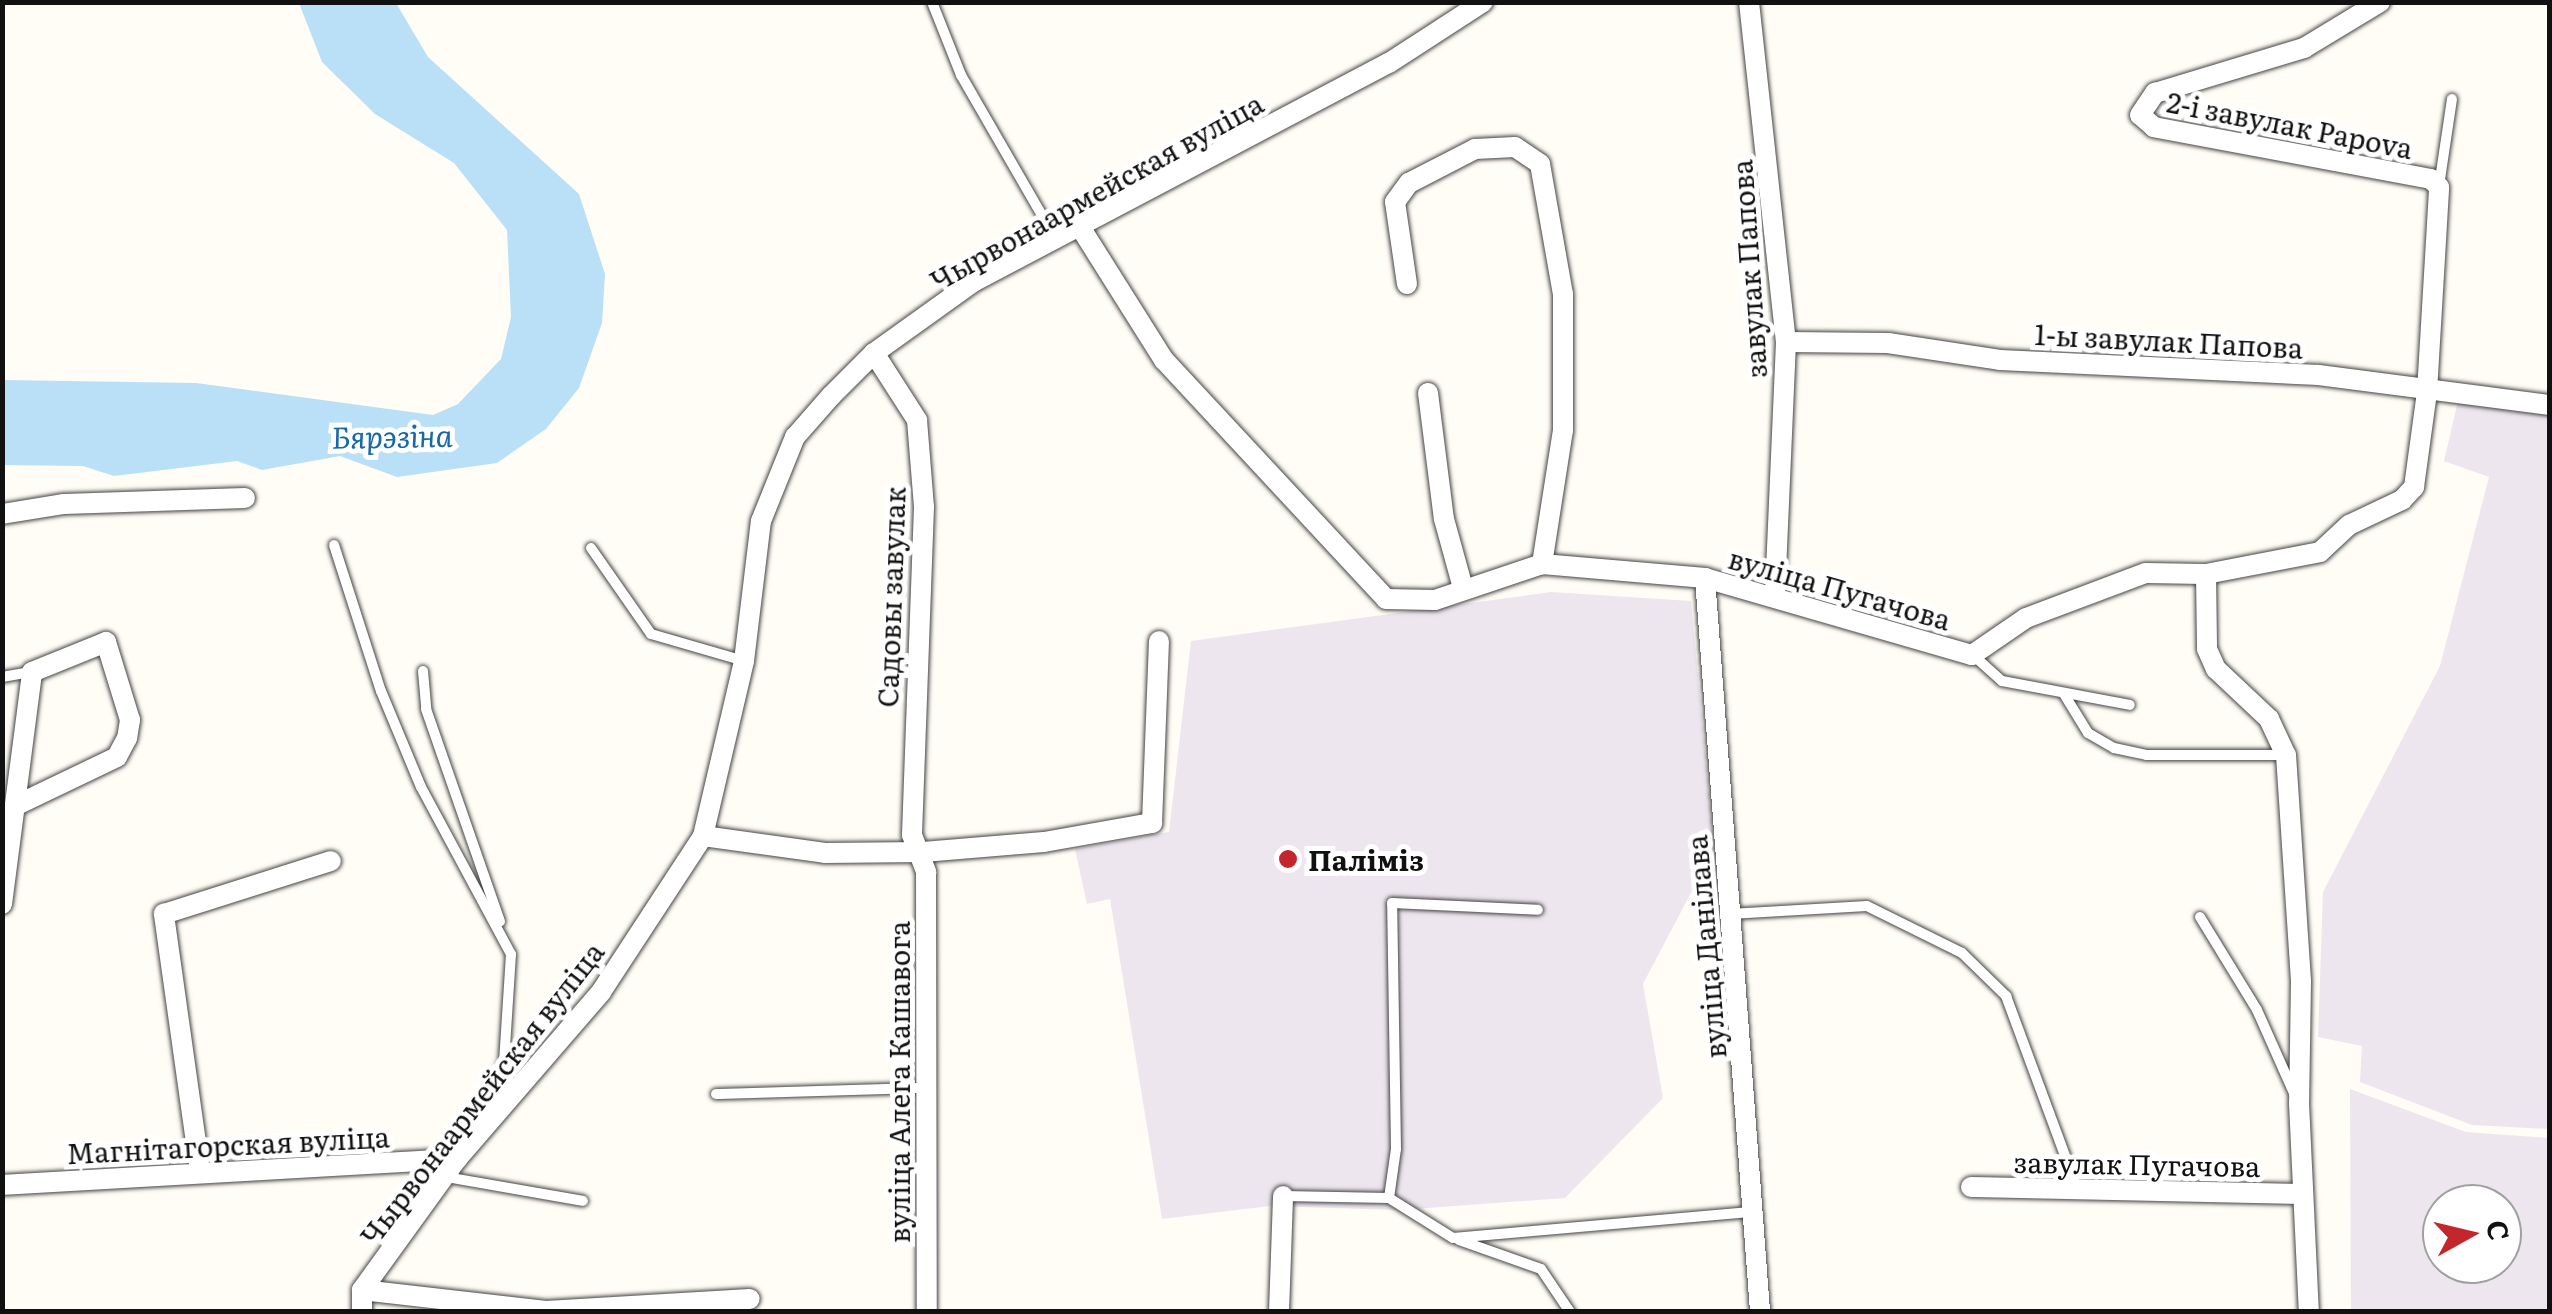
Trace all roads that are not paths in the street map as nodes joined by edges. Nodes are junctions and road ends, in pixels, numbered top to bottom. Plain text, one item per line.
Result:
1 (932, 2) edge
2 (1483, 2) edge
3 (1749, 2) edge
4 (2380, 2) edge
5 (2452, 99) dead end
6 (2439, 187) junction
7 (1082, 230) junction
8 (1055, 238) junction
9 (1407, 284) dead end
10 (1786, 342) junction
11 (874, 353) junction
12 (2427, 392) junction
13 (1428, 393) dead end
14 (2550, 405) edge
15 (246, 498) dead end
16 (2, 514) edge
17 (334, 545) dead end
18 (592, 548) dead end
19 (1542, 564) junction
20 (2206, 574) junction
21 (1705, 578) junction
22 (1463, 588) junction
23 (1775, 592) junction
24 (1159, 641) dead end
25 (1972, 655) junction
26 (744, 661) junction
27 (424, 671) dead end
28 (32, 672) junction
29 (2, 677) edge
30 (2064, 694) junction
31 (2130, 704) dead end
32 (2286, 755) junction
33 (18, 804) junction
34 (703, 836) junction
35 (923, 852) junction
36 (331, 861) dead end
37 (2, 904) edge
38 (1538, 910) dead end
39 (1729, 914) junction
40 (2200, 917) dead end
41 (511, 954) junction
42 (922, 1088) junction
43 (716, 1094) dead end
44 (2299, 1103) junction
45 (451, 1168) junction
46 (200, 1171) junction
47 (2, 1185) edge
48 (1971, 1187) dead end
49 (2077, 1188) junction
50 (2303, 1194) junction
51 (1283, 1196) joint
52 (1389, 1198) junction
53 (584, 1201) dead end
54 (1754, 1212) junction
55 (1453, 1238) junction
56 (750, 1299) dead end
57 (362, 1301) edge
58 (927, 1312) edge
59 (1279, 1312) edge
60 (1570, 1312) edge
61 (1760, 1312) edge
62 (2309, 1312) edge

1 - 8 lane
2 - 7 street, Чырвонаармейская вуліца
3 - 10 street, завулак Папова
4 - 6 street, 2-і завулак Papova
5 - 6 lane
6 - 12 street, 2-і завулак Papova
7 - 8 street, Чырвонаармейская вуліца
7 - 22 street, вуліца Пугачова
8 - 11 street, Чырвонаармейская вуліца
9 - 19 street
10 - 12 street, 1-ы завулак Папова
10 - 23 street, завулак Папова
11 - 26 street, Чырвонаармейская вуліца
11 - 35 street, Садовы завулак
12 - 14 street, 1-ы завулак Папова
12 - 20 street, вуліца Пугачова
13 - 22 street
15 - 16 street
17 - 41 lane
18 - 26 lane
19 - 21 street, вуліца Пугачова
19 - 22 street, вуліца Пугачова
20 - 25 street, вуліца Пугачова
20 - 32 street
21 - 23 street, вуліца Пугачова
21 - 39 street, вуліца Данілава
23 - 25 street, вуліца Пугачова
24 - 35 street
25 - 30 lane
26 - 34 street, Чырвонаармейская вуліца
27 - 41 lane
28 - 29 lane
28 - 33 street
28 - 33 street
30 - 31 lane
30 - 32 lane
32 - 44 street
33 - 37 street
34 - 35 street
34 - 45 street, Чырвонаармейская вуліца
35 - 42 street, вуліца Алега Кашавога
36 - 46 street
38 - 52 lane
39 - 49 lane
39 - 54 street, вуліца Данілава
40 - 44 lane
41 - 45 lane
42 - 43 lane
42 - 58 street, вуліца Алега Кашавога
44 - 50 street
45 - 46 street, Магнітагорская вуліца
45 - 53 lane
45 - 57 street, Чырвонаармейская вуліца
46 - 47 street, Магнітагорская вуліца
48 - 49 street, завулак Пугачова
49 - 50 street, завулак Пугачова
50 - 62 street
51 - 52 lane
51 - 59 street
52 - 55 lane
54 - 55 lane
54 - 61 street, вуліца Данілава
55 - 60 lane
56 - 57 street

